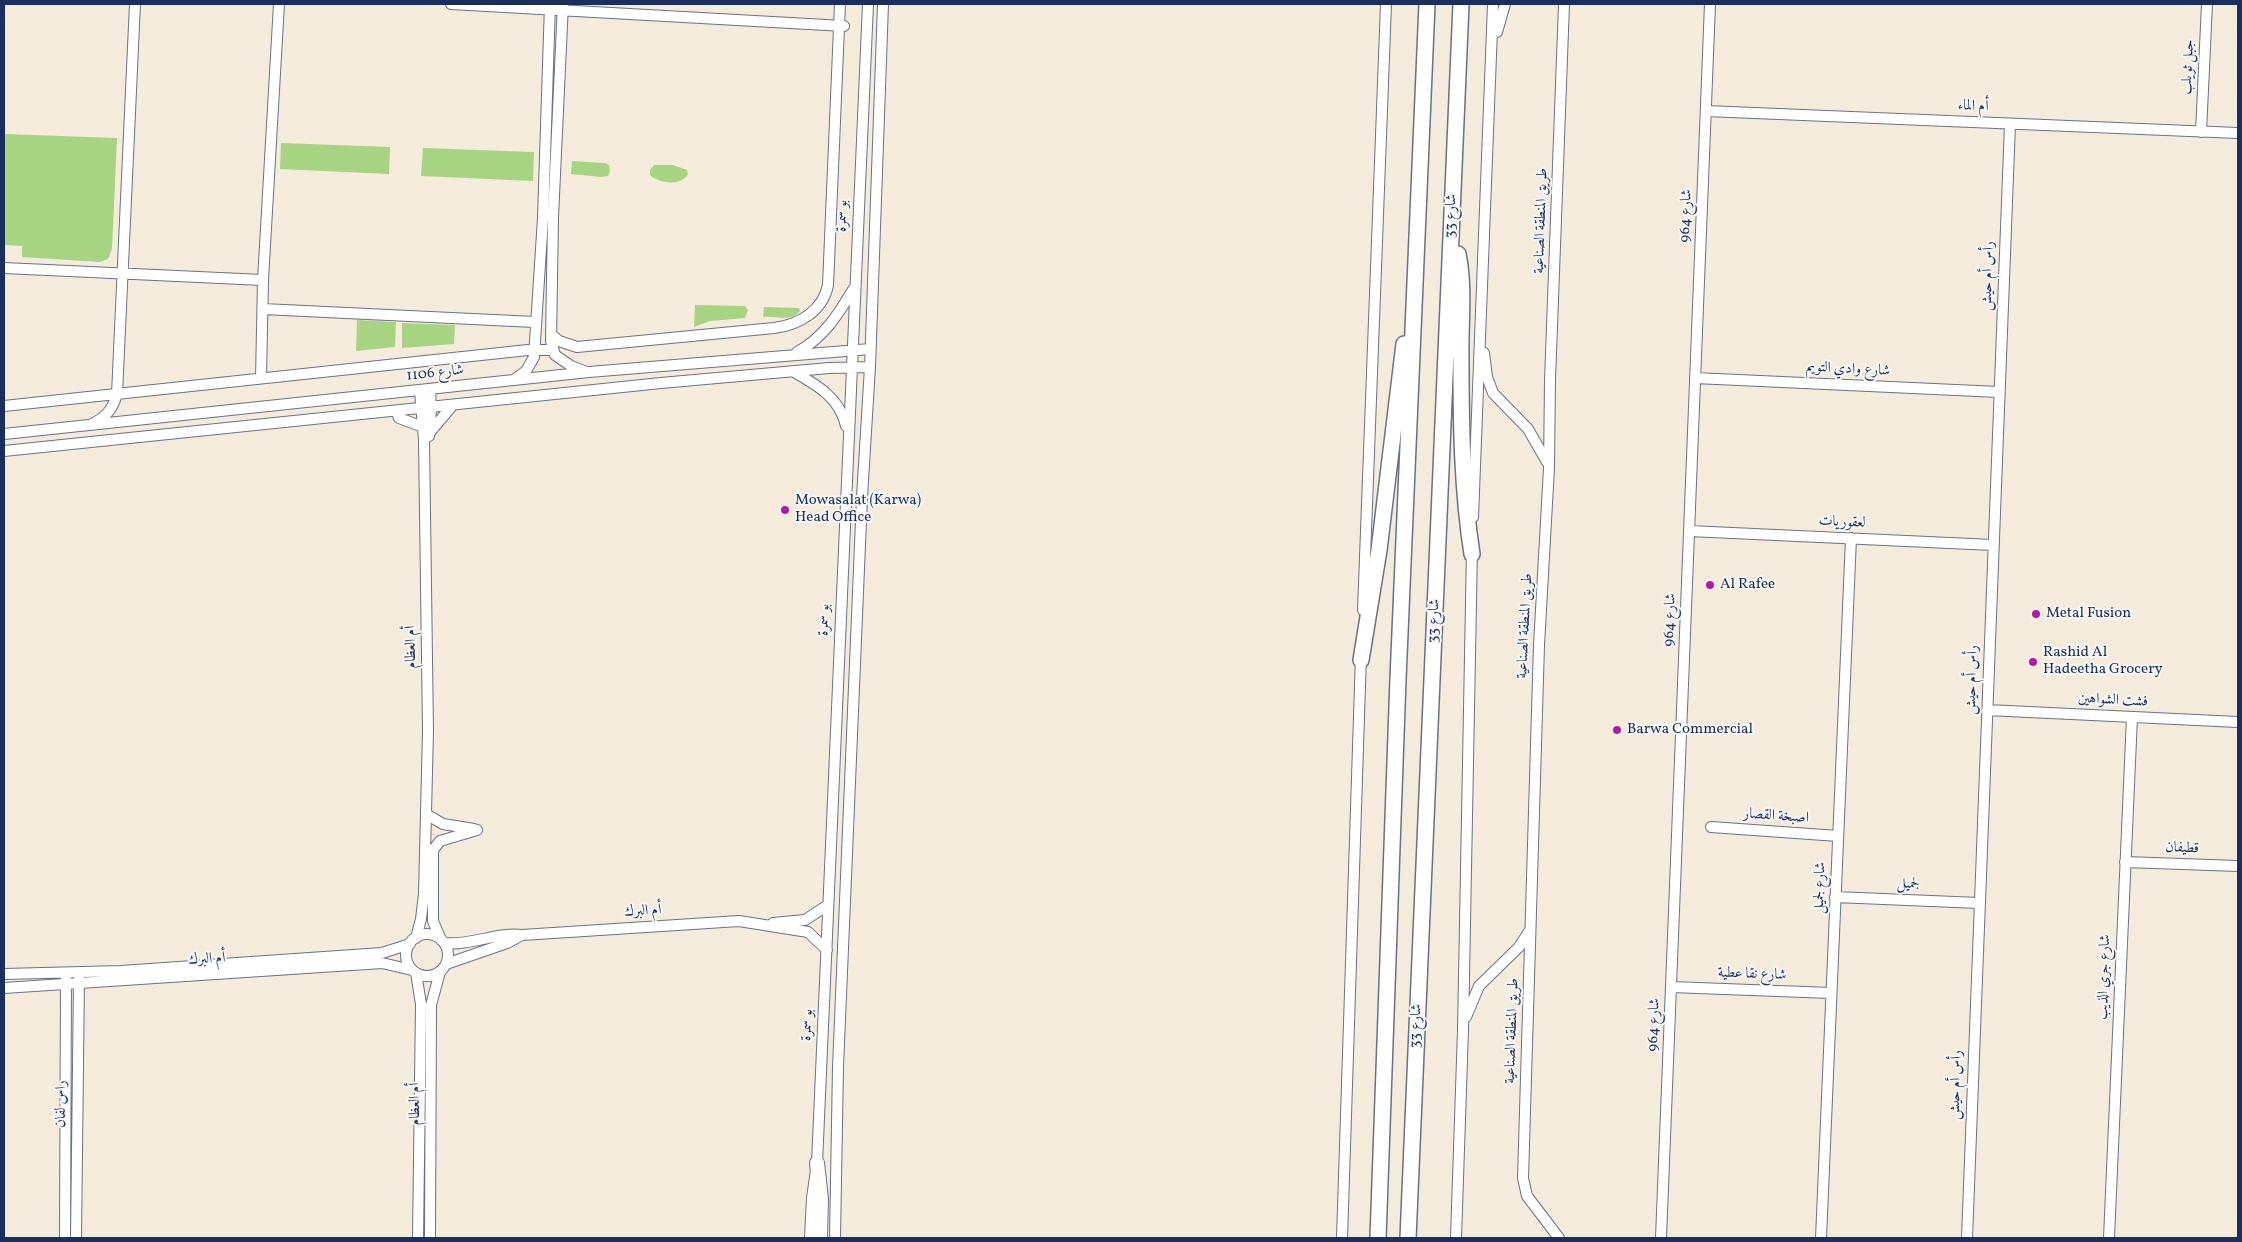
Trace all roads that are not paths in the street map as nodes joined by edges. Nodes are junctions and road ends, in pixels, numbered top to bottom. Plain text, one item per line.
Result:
1 (135, 4) edge
2 (279, 4) edge
3 (451, 4) edge
4 (840, 4) edge
5 (868, 4) edge
6 (883, 4) edge
7 (1386, 4) edge
8 (1427, 4) edge
9 (1461, 4) edge
10 (1493, 4) edge
11 (1505, 4) edge
12 (1564, 4) edge
13 (1710, 4) edge
14 (2207, 4) edge
15 (550, 6) edge
16 (563, 6) edge
17 (842, 25) junction
18 (1491, 65) junction
19 (1706, 111) junction
20 (2010, 124) junction
21 (2201, 132) junction
22 (2238, 133) edge
23 (1452, 223) junction
24 (4, 268) edge
25 (122, 274) junction
26 (1416, 279) junction
27 (263, 280) junction
28 (855, 288) junction
29 (263, 309) junction
30 (1480, 319) junction
31 (535, 322) junction
32 (551, 334) junction
33 (534, 350) junction
34 (552, 350) junction
35 (853, 350) junction
36 (870, 350) junction
37 (794, 354) junction
38 (852, 367) junction
39 (870, 367) junction
40 (793, 371) junction
41 (589, 372) junction
42 (261, 378) junction
43 (1695, 378) junction
44 (513, 380) junction
45 (425, 390) junction
46 (1999, 392) junction
47 (118, 394) junction
48 (4, 406) edge
49 (452, 406) junction
50 (427, 409) junction
51 (397, 412) junction
52 (90, 425) junction
53 (426, 430) junction
54 (4, 434) edge
55 (848, 435) junction
56 (4, 451) edge
57 (1549, 468) junction
58 (1689, 531) junction
59 (1851, 538) junction
60 (1993, 545) junction
61 (1472, 554) junction
62 (1361, 660) junction
63 (1987, 710) junction
64 (2132, 717) junction
65 (2238, 722) edge
66 (426, 814) junction
67 (1711, 828) dead end
68 (1838, 836) junction
69 (2125, 862) junction
70 (2238, 866) edge
71 (1835, 897) junction
72 (1980, 903) junction
73 (828, 905) junction
74 (767, 924) junction
75 (1531, 929) junction
76 (522, 935) junction
77 (413, 941) junction
78 (443, 942) junction
79 (827, 950) junction
80 (443, 968) junction
81 (67, 971) junction
82 (79, 971) junction
83 (414, 971) junction
84 (4, 974) edge
85 (122, 976) junction
86 (65, 984) junction
87 (78, 984) junction
88 (1671, 987) junction
89 (4, 988) edge
90 (1831, 993) junction
91 (1463, 1030) junction
92 (419, 1152) junction
93 (431, 1152) junction
94 (817, 1163) junction
95 (65, 1238) edge
96 (76, 1238) edge
97 (418, 1238) edge
98 (430, 1238) edge
99 (810, 1238) edge
100 (820, 1238) edge
101 (835, 1238) edge
102 (1342, 1238) edge
103 (1378, 1238) edge
104 (1408, 1238) edge
105 (1456, 1238) edge
106 (1559, 1238) edge
107 (1661, 1238) edge
108 (1821, 1238) edge
109 (1966, 1238) edge
110 (2109, 1238) edge

1 - 25 street
2 - 27 street
3 - 15 street
4 - 17 street
5 - 28 street, بو سمرة
6 - 36 street, بو سمرة
7 - 62 street
8 - 26 highway, شارع 33
9 - 23 highway, شارع 33
10 - 18 street
11 - 18 street
12 - 57 street, طريق المنطقة الصناعية
13 - 19 street, شارع 964
14 - 21 street, جبل ثويلب
15 - 16 street
15 - 31 street
16 - 17 street
16 - 32 street
17 - 32 street
18 - 30 street
19 - 20 street, أم الماء
19 - 43 street, شارع 964
20 - 21 street, أم الماء
20 - 46 street, رأس أم حيش
21 - 22 street, أم الماء
23 - 61 highway
23 - 104 highway, شارع 33
24 - 25 street
25 - 27 street
25 - 47 street
26 - 62 highway
26 - 103 highway, شارع 33
27 - 29 street
28 - 35 street, بو سمرة
28 - 37 street
29 - 31 street
29 - 42 street
30 - 57 street
30 - 61 street
31 - 33 street
32 - 34 street
33 - 34 street
33 - 42 street
33 - 44 street
34 - 41 street
35 - 36 street, شارع 1106
35 - 37 street, شارع 1106
35 - 38 street, بو سمرة
36 - 39 street, بو سمرة
37 - 41 street, شارع 1106
38 - 39 street
38 - 40 street
38 - 55 street, بو سمرة
39 - 101 street, بو سمرة
40 - 49 street
40 - 55 street
41 - 44 street, شارع 1106
42 - 47 street
43 - 46 street, شارع وادي التويم
43 - 58 street, شارع 964
44 - 45 street, شارع 1106
45 - 50 street, أم العظام
45 - 52 street, شارع 1106
46 - 60 street, رأس أم حيش
47 - 48 street
47 - 52 street
49 - 50 street
49 - 53 street
50 - 51 street
50 - 53 street, أم العظام
51 - 53 street
51 - 56 street
52 - 54 street, شارع 1106
53 - 66 street, أم العظام
55 - 73 street, بو سمرة
57 - 75 street, طريق المنطقة الصناعية
58 - 59 street, لعقوريات
58 - 88 street, شارع 964
59 - 60 street, لعقوريات
59 - 68 street, شارع لجميل
60 - 63 street, رأس أم حيش
61 - 91 street
62 - 102 street
63 - 64 street, فشت الشواهين
63 - 72 street, رأس أم حيش
64 - 65 street, فشت الشواهين
64 - 69 street, شارع جري الذيب
66 - 77 street, أم العظام
66 - 78 street
67 - 68 street, اصبخة القصار
68 - 71 street, شارع لجميل
69 - 70 street, قطيفان
69 - 110 street, شارع جري الذيب
71 - 72 street, لجميل
71 - 90 street, شارع لجميل
72 - 109 street, رأس أم حيش
73 - 74 street, أم البرك
73 - 79 street, بو سمرة
74 - 76 street, أم البرك
74 - 79 street, أم البرك
75 - 91 street
75 - 106 street, طريق المنطقة الصناعية
76 - 78 street, أم البرك
76 - 80 street, أم البرك
77 - 78 street
77 - 83 street
77 - 85 street, أم البرك
78 - 80 street
79 - 94 street, بو سمرة
80 - 83 street
80 - 93 street, أم العظام
81 - 82 street, أم البرك
81 - 84 street, أم البرك
81 - 86 street, راس لفان
82 - 85 street, أم البرك
82 - 87 street, راس لفان
83 - 85 street, أم البرك
83 - 92 street, أم العظام
85 - 87 street, أم البرك
86 - 87 street, أم البرك
86 - 89 street, أم البرك
86 - 95 street, راس لفان
87 - 96 street, راس لفان
88 - 90 street, شارع نقا عطية
88 - 107 street, شارع 964
90 - 108 street, شارع لجميل
91 - 105 street
92 - 93 street
92 - 97 street, أم العظام
93 - 98 street, أم العظام
94 - 99 street, بو سمرة
94 - 100 main road

